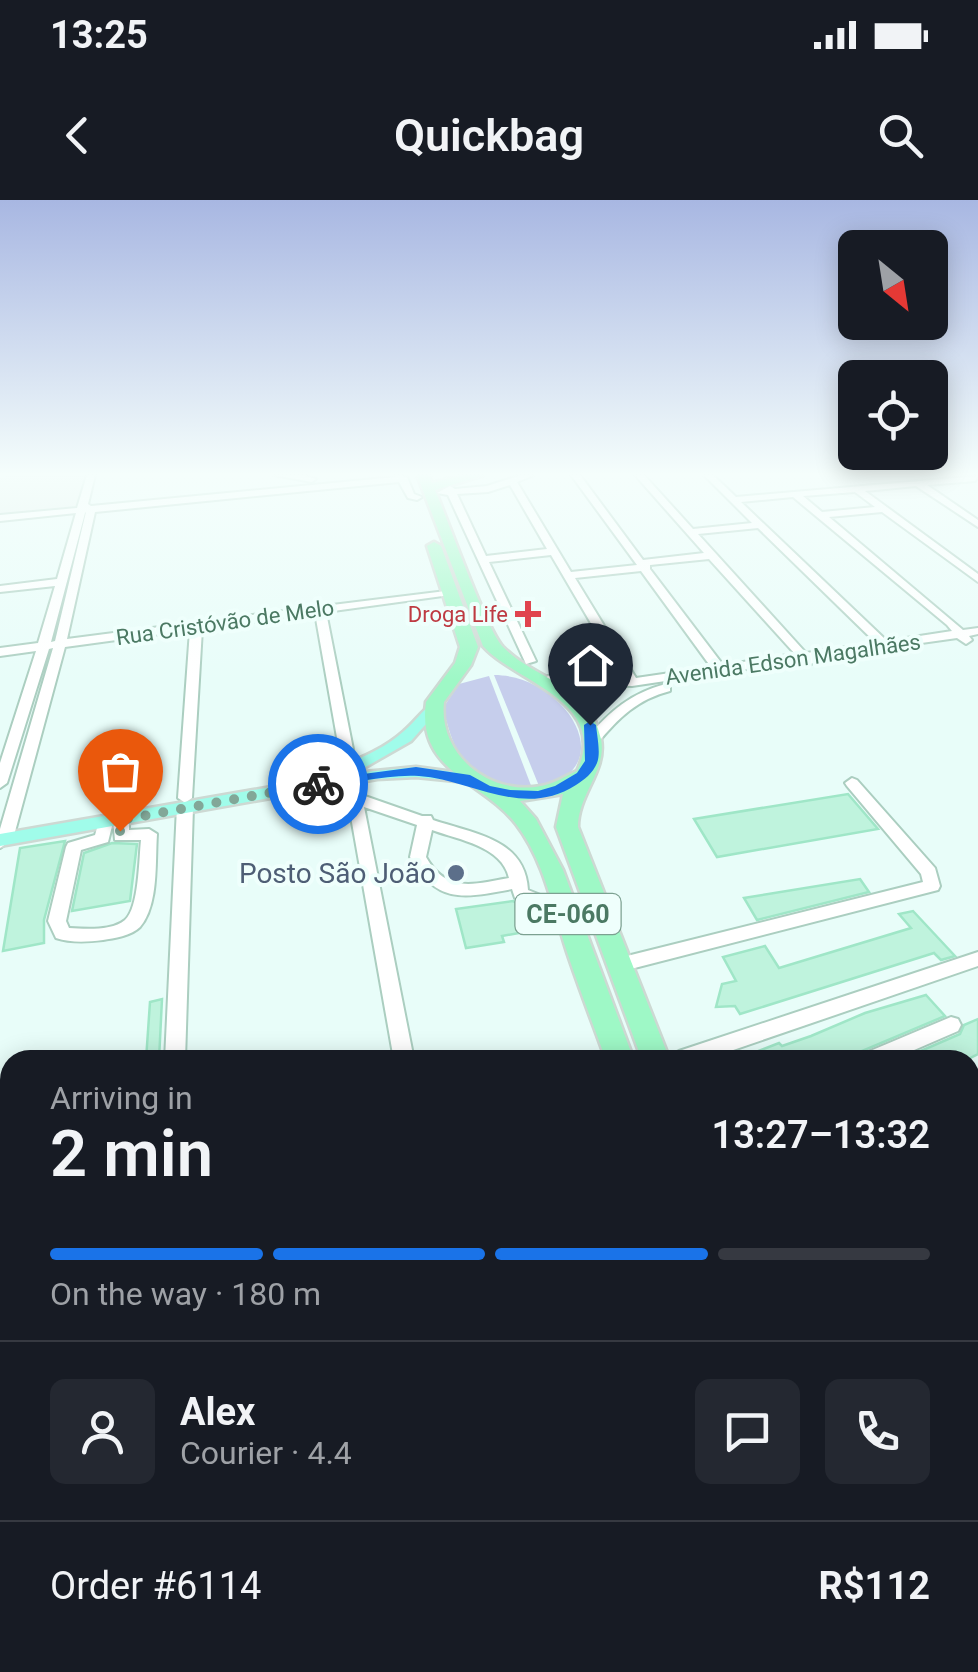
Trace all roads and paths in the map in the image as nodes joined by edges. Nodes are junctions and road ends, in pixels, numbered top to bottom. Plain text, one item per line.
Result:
1 (73, 544) edge
2 (80, 544) edge
3 (439, 544) edge
4 (449, 544) edge
5 (478, 544) edge
6 (551, 544) edge
7 (627, 544) edge
8 (703, 544) edge
9 (778, 544) edge
10 (854, 544) edge
11 (930, 544) edge
12 (555, 551) junction
13 (712, 555) junction
14 (485, 558) junction
15 (644, 565) junction
16 (571, 575) junction
17 (978, 579) edge
18 (0, 589) edge
19 (58, 589) junction
20 (450, 592) junction
21 (72, 594) junction
22 (501, 598) junction
23 (473, 600) junction
24 (320, 608) junction
25 (196, 626) junction
26 (978, 631) edge
27 (969, 639) edge
28 (60, 645) junction
29 (42, 647) junction
30 (887, 647) junction
31 (0, 652) edge
32 (808, 662) junction
33 (720, 671) junction
34 (537, 672) junction
35 (451, 682) junction
36 (632, 682) junction
37 (45, 699) junction
38 (28, 702) junction
39 (434, 707) junction
40 (592, 741) junction
41 (352, 773) junction
42 (582, 776) junction
43 (23, 778) junction
44 (0, 782) edge
45 (852, 783) dead end
46 (478, 784) junction
47 (357, 799) junction
48 (185, 802) junction
49 (426, 820) junction
50 (113, 821) junction
51 (3, 835) edge
52 (520, 882) junction
53 (568, 912) junction
54 (978, 959) edge
55 (619, 965) junction
56 (950, 1024) dead end
57 (175, 1050) edge
58 (402, 1050) edge
59 (616, 1050) edge
60 (652, 1050) edge
61 (709, 1050) edge
62 (892, 1050) edge

1 - 19 street
2 - 21 street
3 - 20 highway
4 - 23 highway
5 - 14 street
6 - 12 street
7 - 15 street
8 - 13 street
9 - 30 street
10 - 27 street
11 - 17 street
12 - 14 street
12 - 16 street
13 - 15 street
13 - 32 street
14 - 22 street
15 - 16 street
15 - 33 street
16 - 36 street
18 - 19 street
19 - 21 street
19 - 29 street
20 - 24 street, Rua Cristóvão de Melo
20 - 35 highway
21 - 28 street
22 - 23 street
22 - 34 street
23 - 34 highway
24 - 25 street, Rua Cristóvão de Melo
24 - 41 street
25 - 28 street, Rua Cristóvão de Melo
25 - 48 street
26 - 27 street, Avenida Edson Magalhães
27 - 30 street, Avenida Edson Magalhães
27 - 32 street, Avenida Edson Magalhães
28 - 29 street, Rua Cristóvão de Melo
28 - 37 street
29 - 31 street, Rua Cristóvão de Melo
29 - 38 street
30 - 32 street, Avenida Edson Magalhães
32 - 33 street, Avenida Edson Magalhães
32 - 40 street, Avenida Edson Magalhães
33 - 36 street, Avenida Edson Magalhães
34 - 35 highway
34 - 36 street, Avenida Edson Magalhães
34 - 40 highway
35 - 39 highway
37 - 38 street
37 - 43 street
38 - 44 street
39 - 41 main road
39 - 46 highway, CE-060
40 - 42 highway, CE-060
41 - 46 main road
41 - 47 street
41 - 48 main road
42 - 46 highway
42 - 55 highway, CE-060
43 - 44 street
43 - 51 street
45 - 55 street
46 - 53 highway, CE-060
47 - 49 street
47 - 58 street
48 - 50 main road
48 - 51 main road
48 - 57 street
49 - 52 street
49 - 52 street
50 - 50 street
50 - 51 main road
52 - 53 street
53 - 59 highway, CE-060
54 - 61 street
55 - 60 highway, CE-060
56 - 62 street

